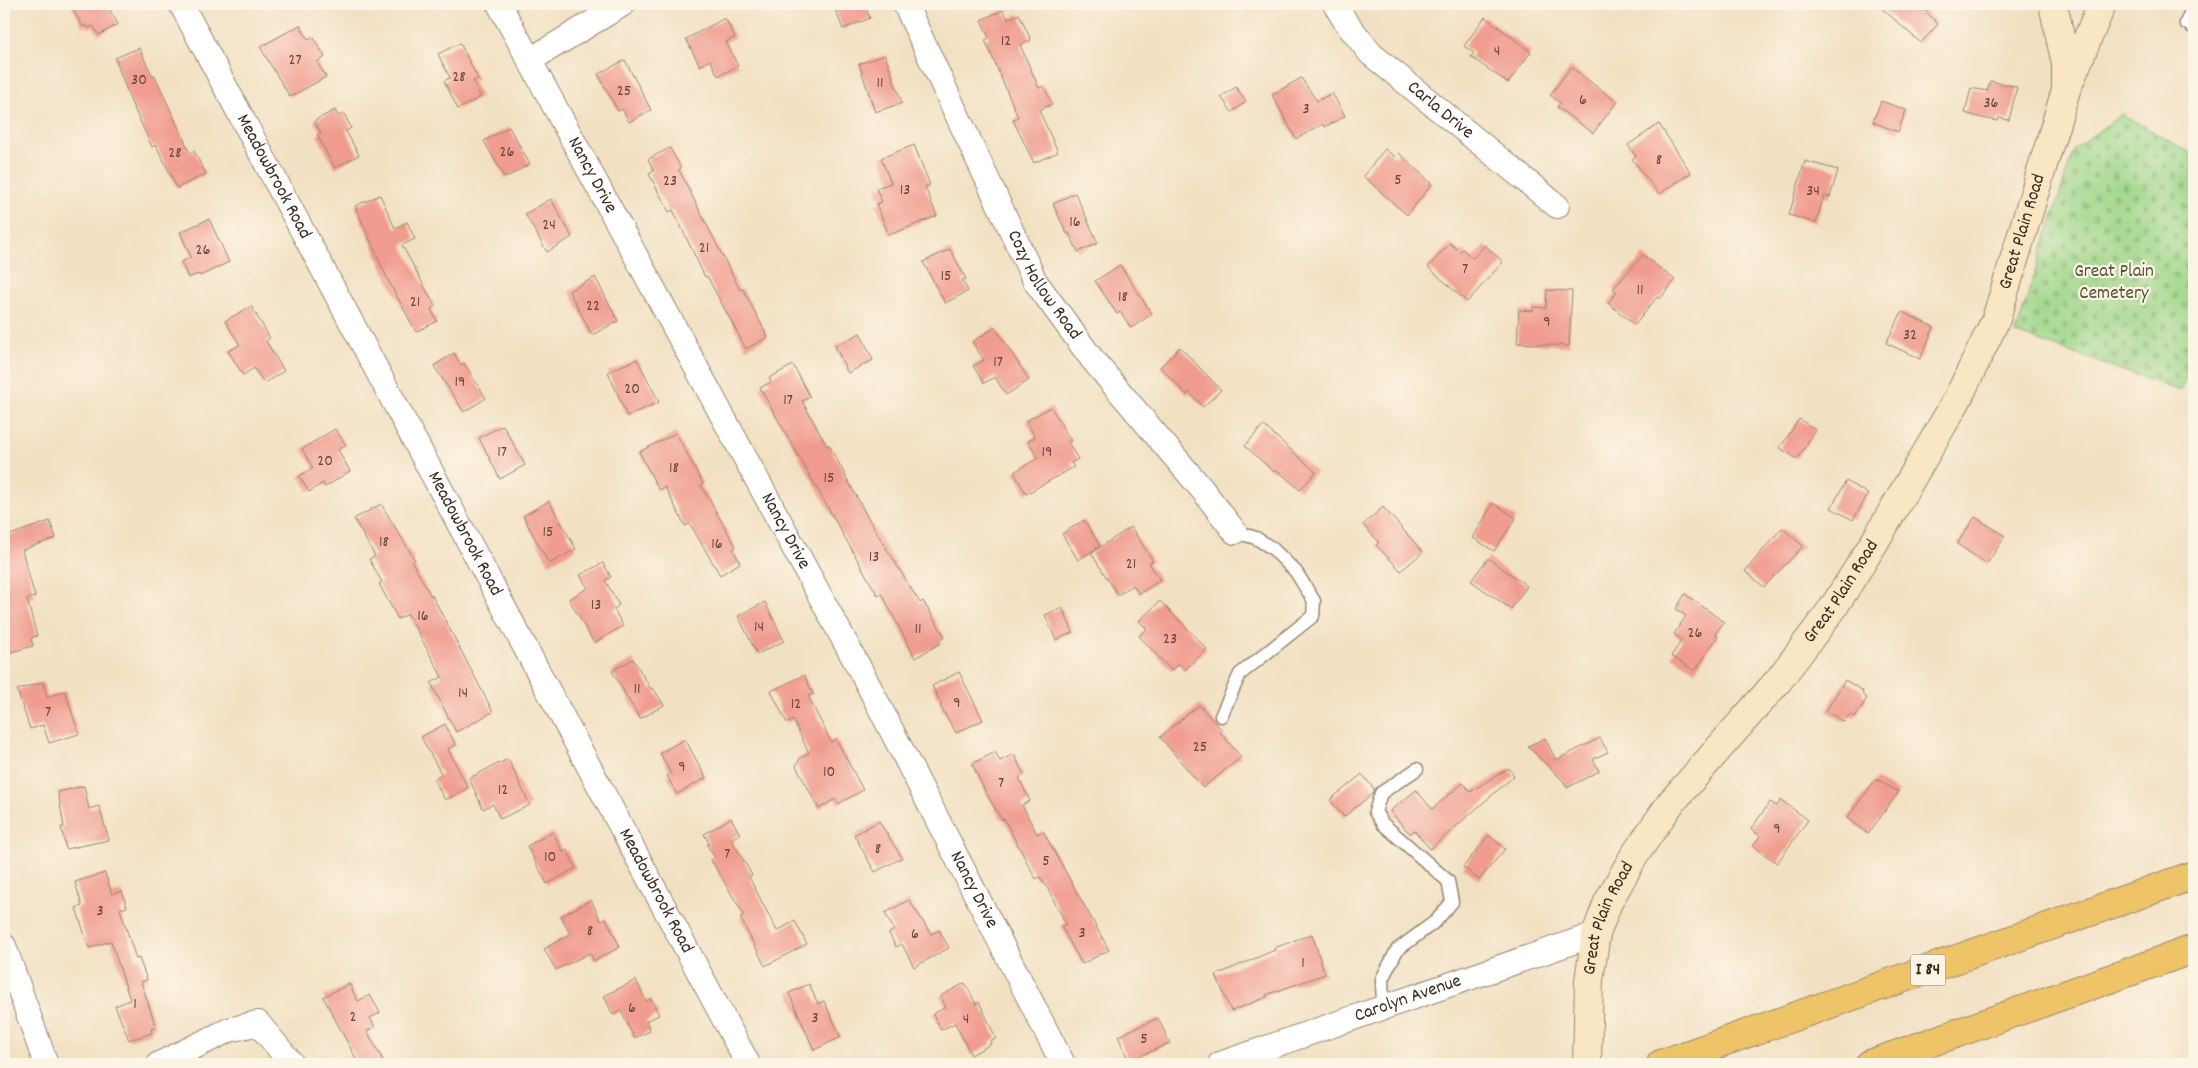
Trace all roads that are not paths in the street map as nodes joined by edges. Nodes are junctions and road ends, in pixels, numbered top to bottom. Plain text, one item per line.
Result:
1 (181, 4) edge
2 (499, 4) edge
3 (623, 4) edge
4 (905, 4) edge
5 (1335, 4) edge
6 (2053, 4) edge
7 (2102, 4) edge
8 (2194, 4) edge
9 (2194, 28) edge
10 (530, 60) junction
11 (2066, 90) junction
12 (1557, 206) dead end
13 (1235, 532) joint
14 (1221, 716) dead end
15 (1417, 769) dead end
16 (2194, 875) edge
17 (1596, 934) junction
18 (4, 946) edge
19 (2194, 949) edge
20 (1384, 1008) junction
21 (46, 1064) edge
22 (159, 1064) edge
23 (292, 1064) edge
24 (748, 1064) edge
25 (1063, 1064) edge
26 (1220, 1064) edge
27 (1587, 1064) edge
28 (1661, 1064) edge
29 (1870, 1064) edge

1 - 24 street, Meadowbrook Road
2 - 10 street, Nancy Drive
3 - 10 street
4 - 13 street, Cozy Hollow Road
5 - 12 street, Carla Drive
6 - 11 main road, Great Plain Road
7 - 11 main road, Great Plain Road
8 - 9 lane
10 - 25 street, Nancy Drive
11 - 17 main road, Great Plain Road
13 - 14 lane
15 - 20 lane
16 - 28 highway, I 84
17 - 20 street, Carolyn Avenue
17 - 27 main road, Great Plain Road
18 - 21 street
19 - 29 highway
20 - 26 street, Carolyn Avenue
22 - 23 street

